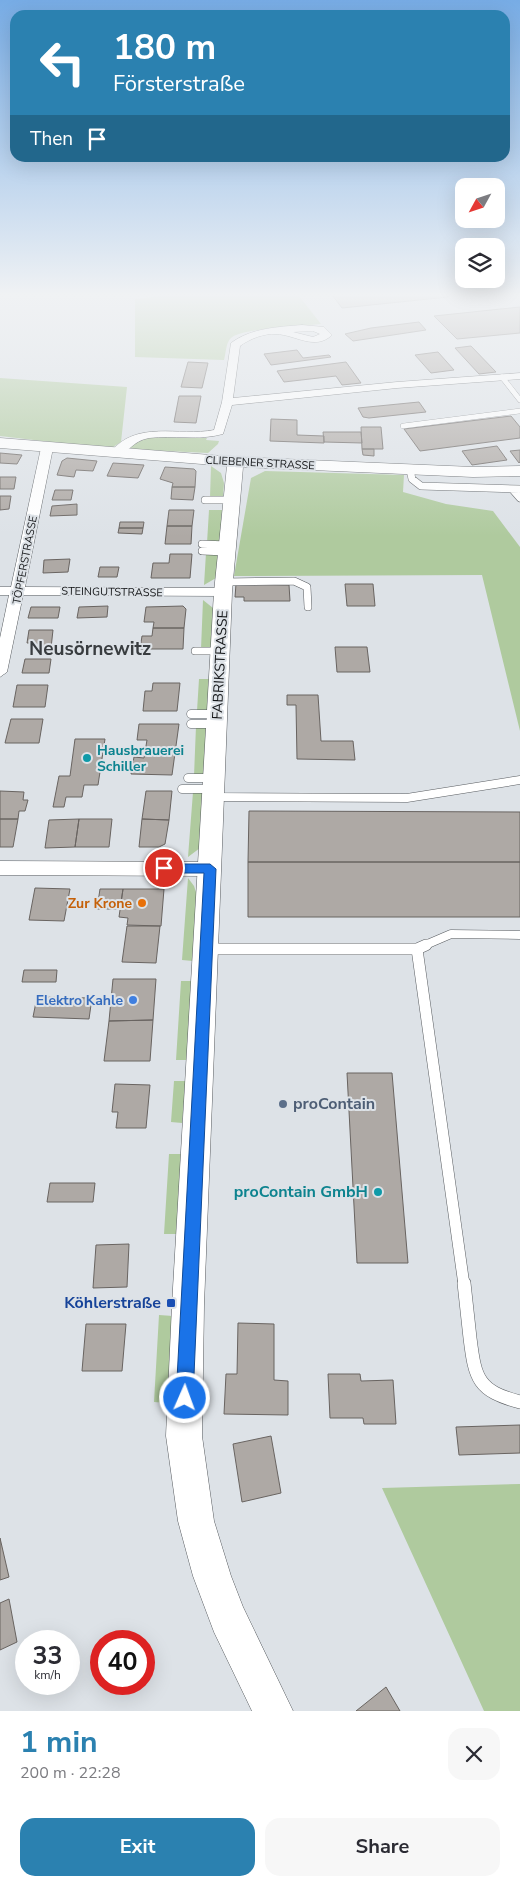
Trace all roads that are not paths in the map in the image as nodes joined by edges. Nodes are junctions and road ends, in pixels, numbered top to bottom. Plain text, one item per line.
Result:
1 (231, 376) edge
2 (520, 376) edge
3 (502, 378) junction
4 (520, 400) edge
5 (227, 402) junction
6 (520, 411) edge
7 (404, 426) dead end
8 (0, 443) edge
9 (47, 448) junction
10 (116, 453) junction
11 (235, 462) junction
12 (410, 470) junction
13 (520, 471) edge
14 (517, 490) edge
15 (520, 498) edge
16 (205, 500) dead end
17 (231, 500) junction
18 (202, 548) dead end
19 (227, 548) junction
20 (224, 587) junction
21 (0, 591) edge
22 (19, 591) junction
23 (308, 607) dead end
24 (195, 651) dead end
25 (221, 651) junction
26 (0, 672) edge
27 (192, 714) dead end
28 (218, 719) junction
29 (191, 724) dead end
30 (188, 778) dead end
31 (520, 780) edge
32 (214, 788) junction
33 (182, 789) dead end
34 (0, 868) edge
35 (210, 869) junction
36 (520, 934) edge
37 (206, 949) junction
38 (417, 949) junction
39 (520, 1402) edge
40 (273, 1711) edge

1 - 5 street
2 - 3 street
3 - 4 lane
3 - 5 street
5 - 10 street
6 - 7 lane
8 - 9 street, CLIEBENER STRASSE
9 - 10 street, CLIEBENER STRASSE
9 - 22 street, TÖPFERSTRASSE
10 - 11 street, CLIEBENER STRASSE
11 - 12 street, CLIEBENER STRASSE
11 - 17 street, FABRIKSTRASSE
12 - 13 street, CLIEBENER STRASSE
12 - 14 lane
14 - 15 lane
16 - 17 lane
17 - 19 street, FABRIKSTRASSE
18 - 19 lane
19 - 20 street, FABRIKSTRASSE
20 - 22 street, STEINGUTSTRASSE
20 - 23 lane
20 - 25 street, FABRIKSTRASSE
21 - 22 street, STEINGUTSTRASSE
22 - 26 street, TÖPFERSTRASSE
24 - 25 lane
25 - 28 street, FABRIKSTRASSE
27 - 28 lane
28 - 29 lane
28 - 32 street, FABRIKSTRASSE
30 - 32 lane
31 - 32 lane
32 - 33 lane
32 - 35 street, FABRIKSTRASSE
34 - 35 street
35 - 37 street
36 - 38 lane
37 - 38 lane
37 - 40 street
38 - 39 lane

